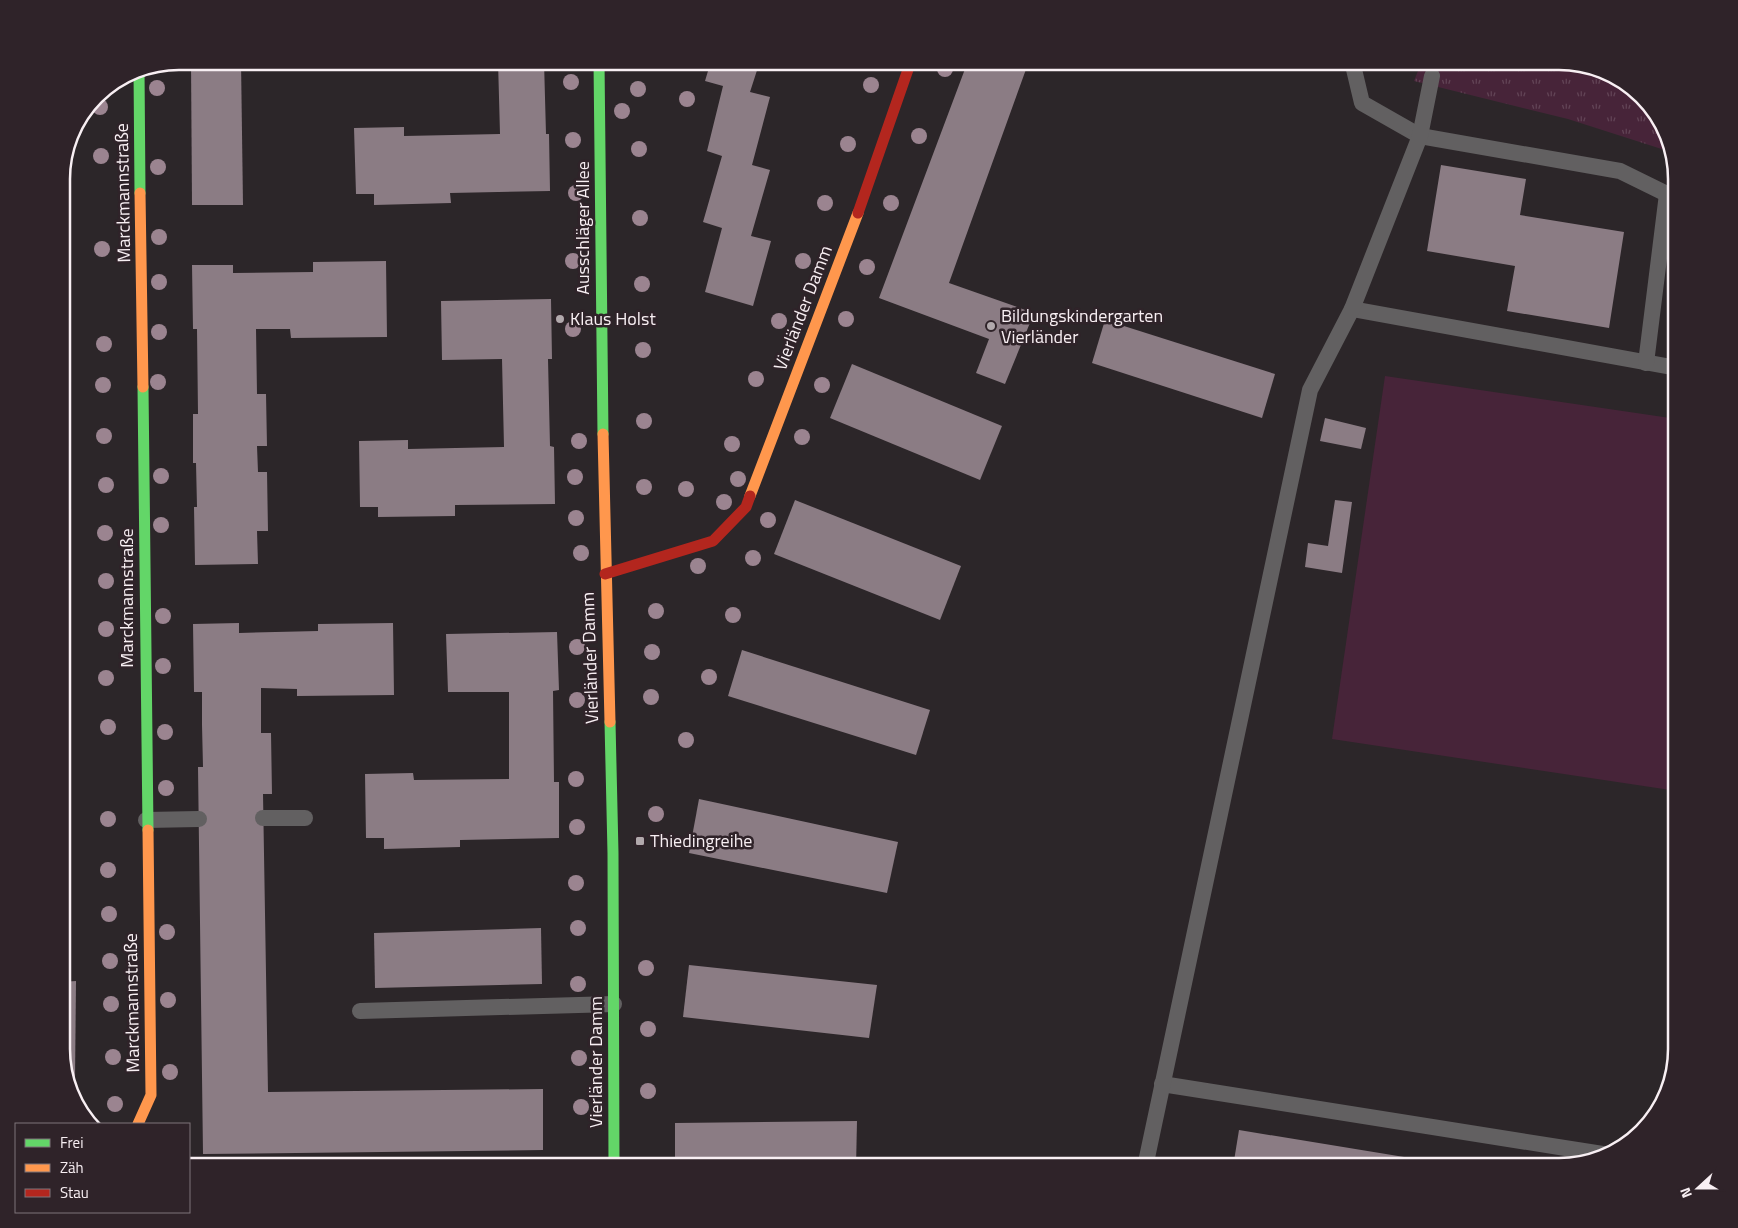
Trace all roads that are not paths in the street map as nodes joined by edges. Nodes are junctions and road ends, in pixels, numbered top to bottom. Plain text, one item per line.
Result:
1 (599, 70) edge
2 (908, 70) edge
3 (1354, 70) edge
4 (1432, 76) dead end
5 (139, 77) edge
6 (1420, 136) junction
7 (1668, 194) edge
8 (1668, 222) edge
9 (1352, 309) junction
10 (1646, 363) junction
11 (1668, 367) edge
12 (605, 574) junction
13 (263, 818) dead end
14 (305, 818) dead end
15 (199, 819) dead end
16 (146, 820) junction
17 (614, 1004) junction
18 (360, 1011) dead end
19 (1162, 1084) junction
20 (138, 1123) edge
21 (1592, 1152) edge
22 (614, 1158) edge
23 (1147, 1158) edge

1 - 12 street, Ausschläger Allee
2 - 12 street, Vierländer Damm
3 - 6 lane
4 - 6 lane
5 - 16 street, Marckmannstraße
6 - 7 lane
6 - 9 lane
8 - 10 lane
9 - 10 lane
9 - 19 lane
10 - 11 lane
12 - 17 street, Vierländer Damm
13 - 14 lane
15 - 16 lane
16 - 20 street, Marckmannstraße
17 - 18 lane
17 - 22 street, Vierländer Damm
19 - 21 lane
19 - 23 lane

